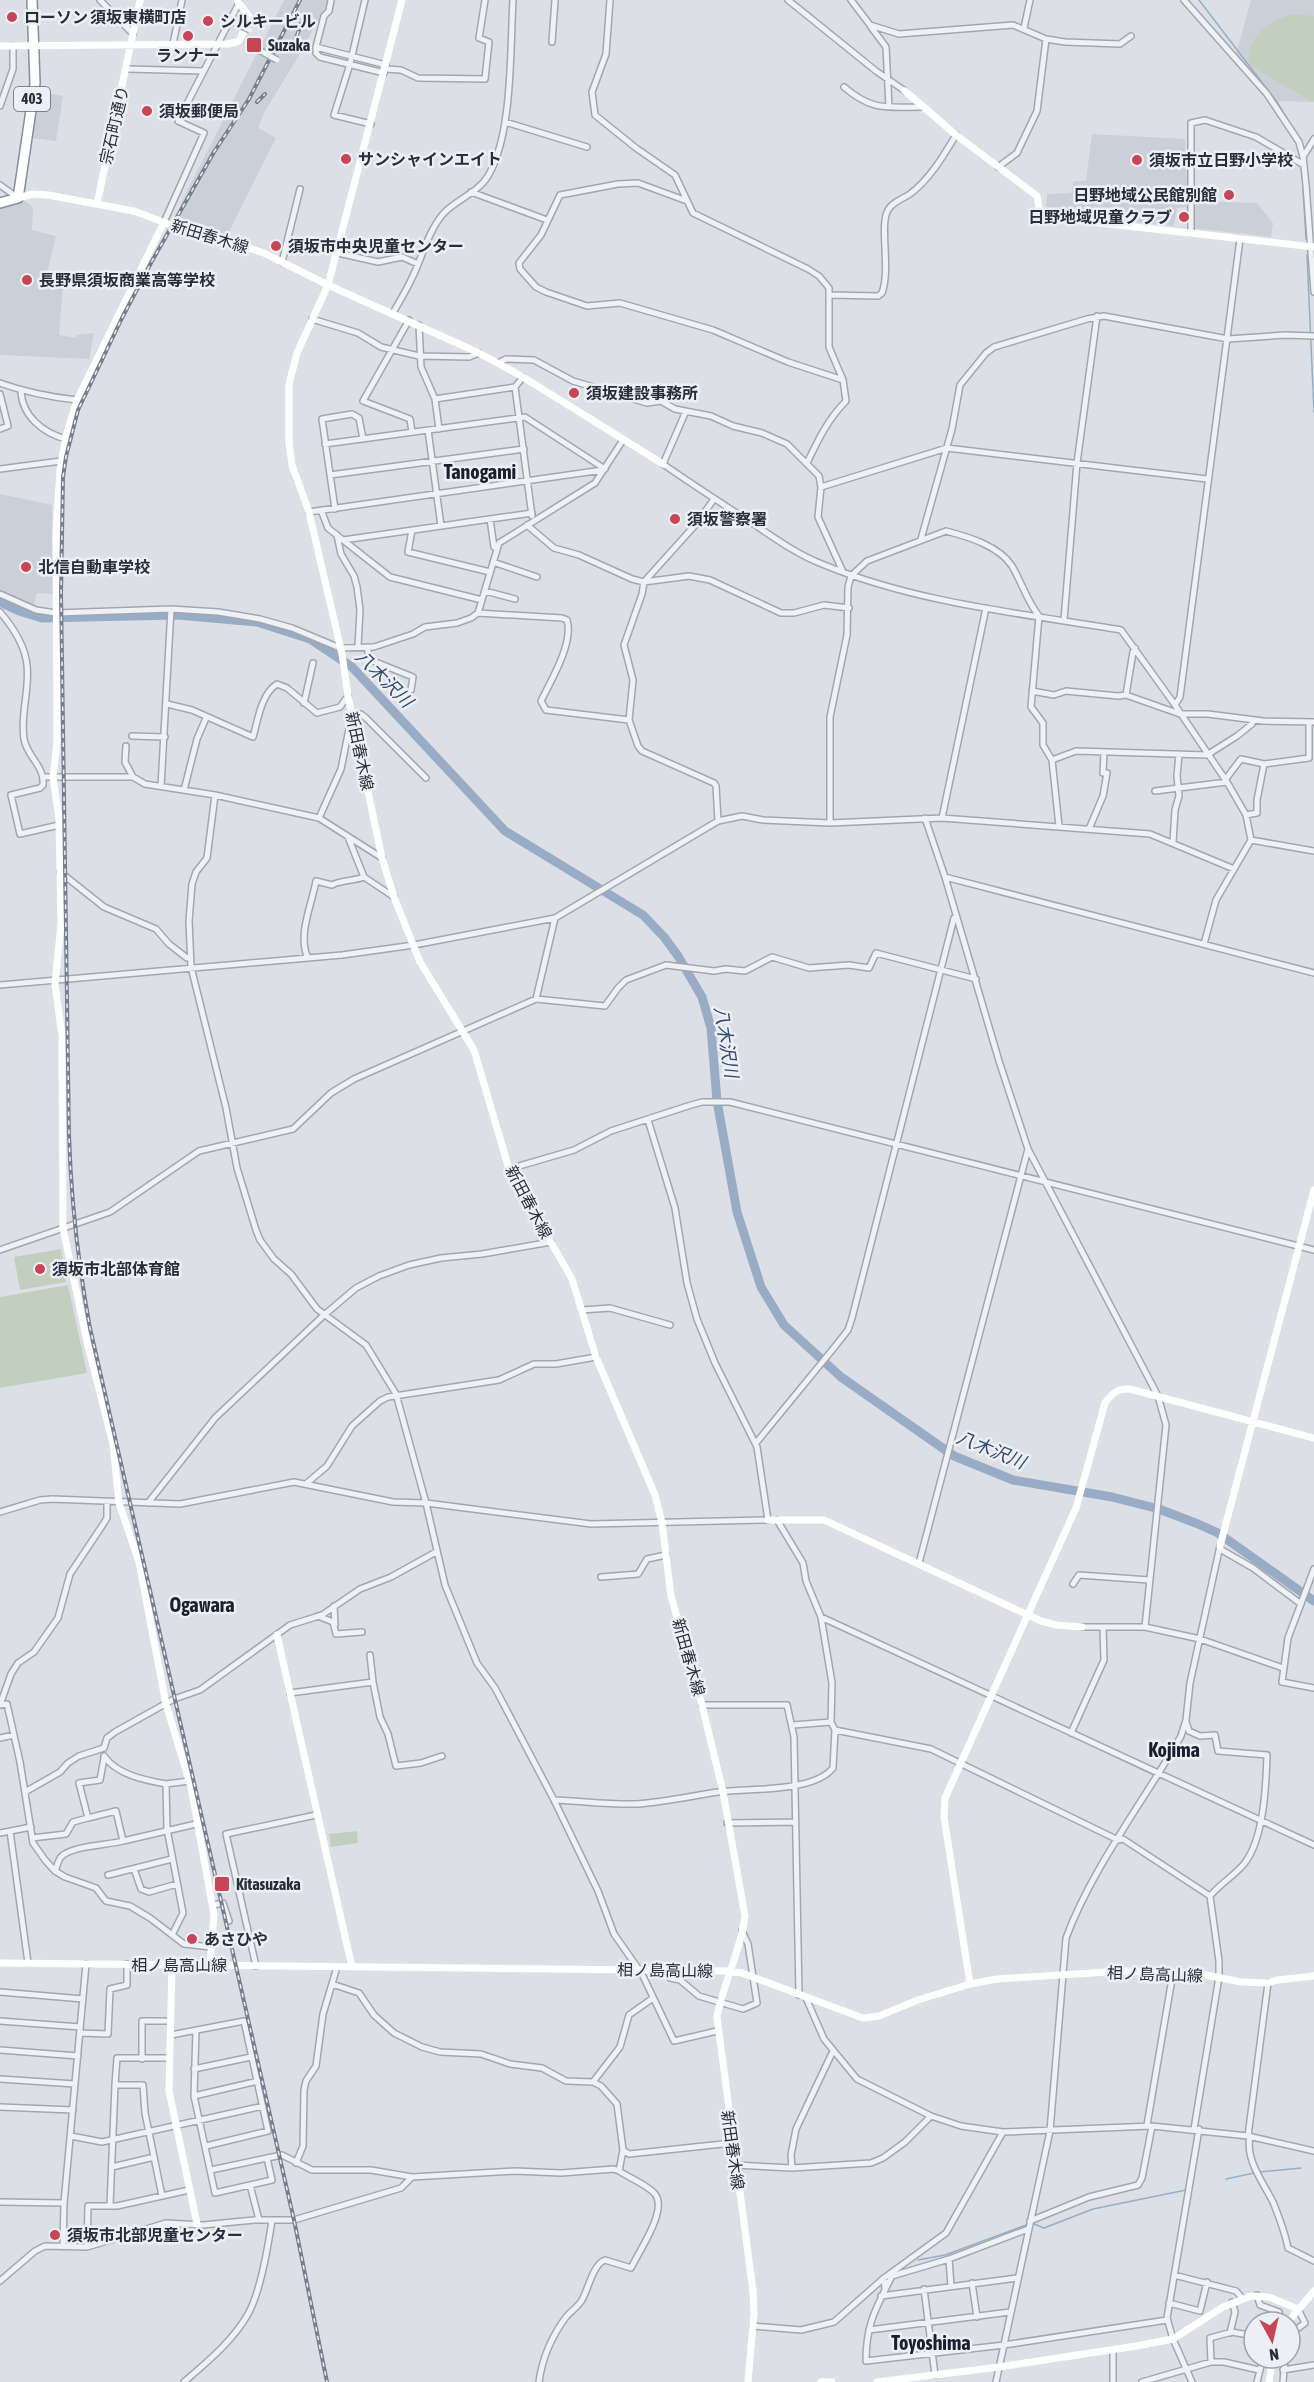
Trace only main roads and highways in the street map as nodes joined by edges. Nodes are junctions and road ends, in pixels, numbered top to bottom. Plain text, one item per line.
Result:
1 (32, 0) edge
2 (0, 203) edge

1 - 2 highway, 403

